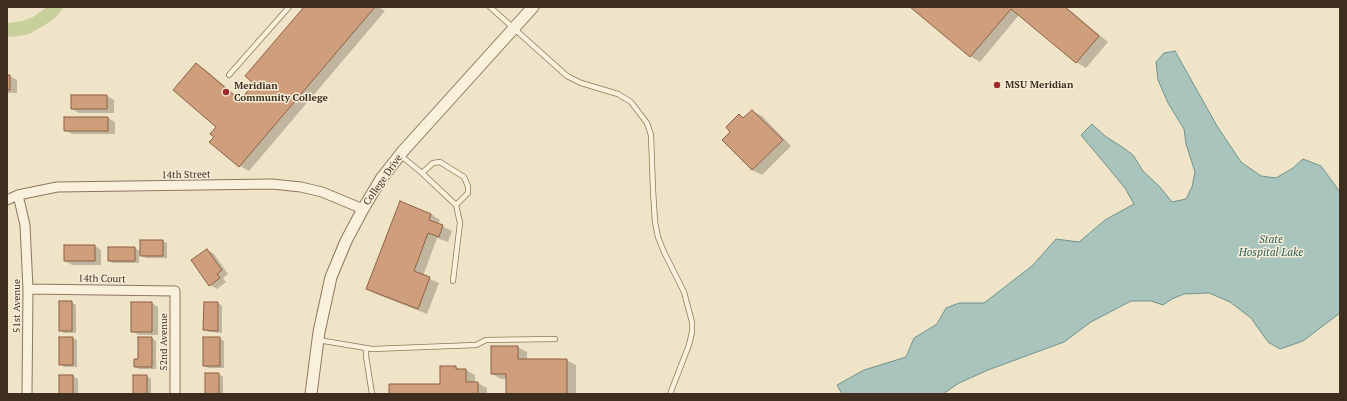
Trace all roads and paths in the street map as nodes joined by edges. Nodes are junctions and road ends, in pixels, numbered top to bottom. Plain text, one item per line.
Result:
1 (289, 7) edge
2 (490, 7) edge
3 (533, 7) edge
4 (515, 28) junction
5 (229, 75) dead end
6 (400, 155) junction
7 (422, 173) junction
8 (18, 195) junction
9 (7, 200) edge
10 (456, 205) junction
11 (363, 209) junction
12 (453, 281) dead end
13 (28, 289) junction
14 (175, 291) joint
15 (555, 339) dead end
16 (318, 340) junction
17 (366, 348) junction
18 (27, 394) edge
19 (175, 394) edge
20 (311, 394) edge
21 (372, 394) edge
22 (670, 394) edge

1 - 5 lane
2 - 4 lane
3 - 4 street, College Drive
4 - 6 street, College Drive
4 - 22 lane
6 - 7 lane
6 - 11 street, College Drive
7 - 10 lane
7 - 10 lane
8 - 9 street, 14th Street
8 - 11 street, 14th Street
8 - 13 street, 51st Avenue
10 - 12 lane
11 - 16 street, College Drive
13 - 14 street, 14th Court
13 - 18 street, 51st Avenue
14 - 19 street, 52nd Avenue
15 - 17 lane
16 - 17 lane
16 - 20 street, College Drive
17 - 21 lane

